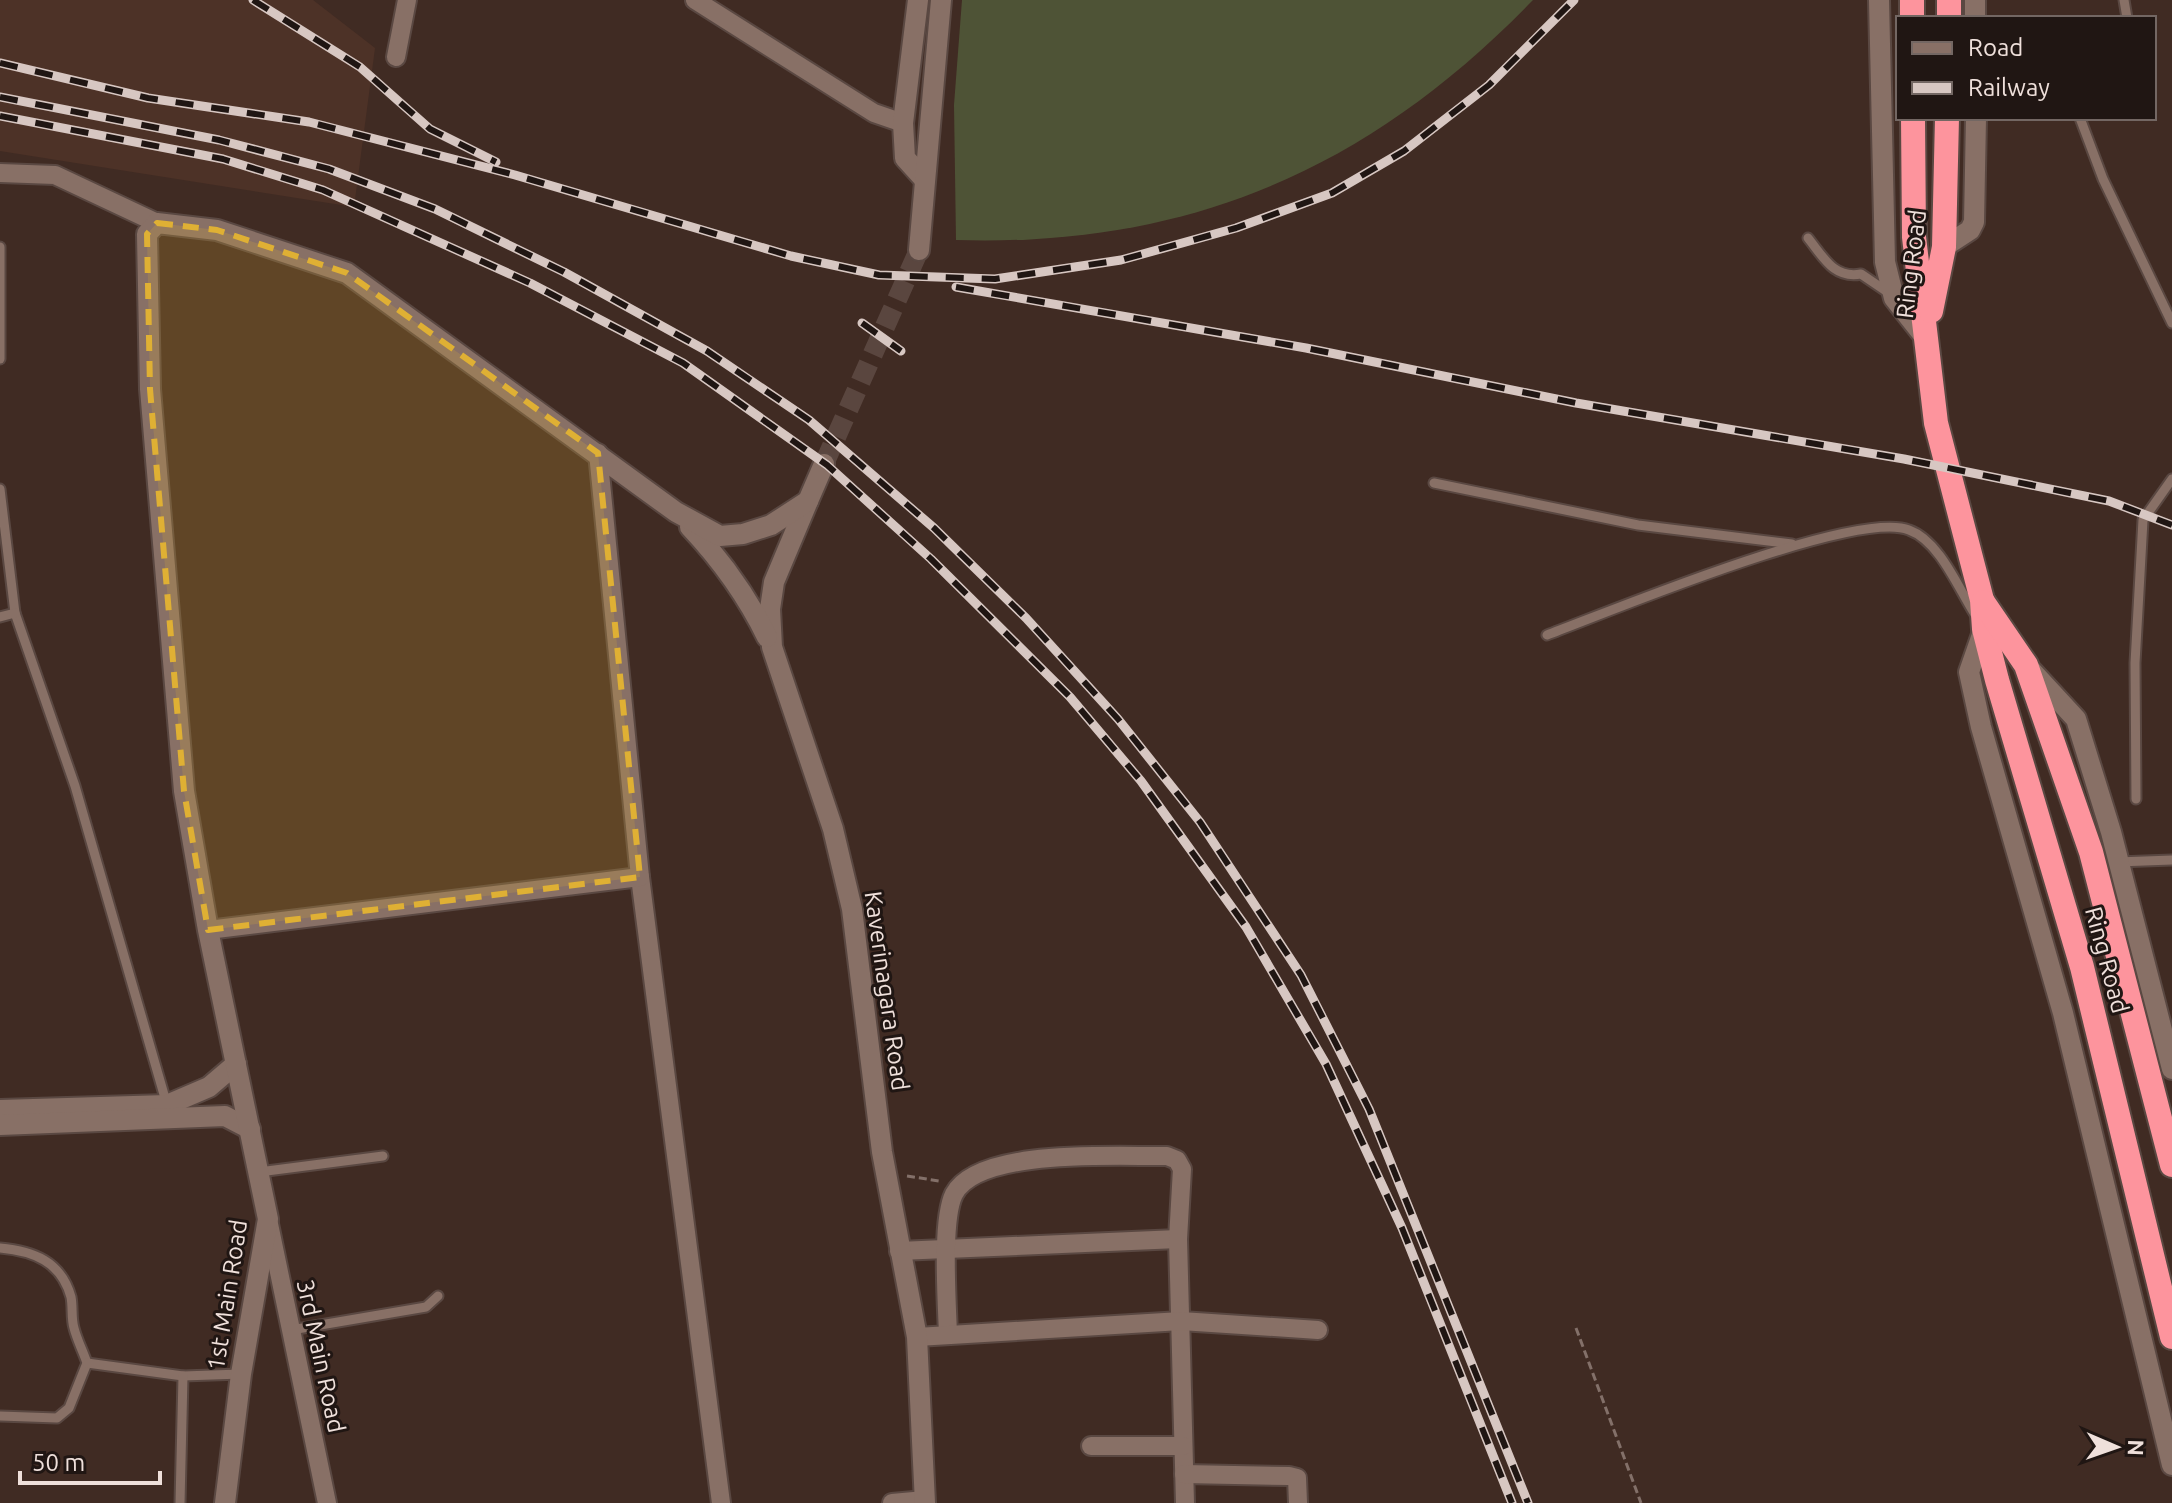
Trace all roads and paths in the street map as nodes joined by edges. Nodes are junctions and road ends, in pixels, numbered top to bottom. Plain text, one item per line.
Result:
1 (407, 0) edge
2 (695, 0) edge
3 (918, 0) edge
4 (941, 0) edge
5 (1879, 0) edge
6 (396, 57) dead end
7 (1913, 120) edge
8 (1947, 120) edge
9 (1976, 120) edge
10 (2081, 120) edge
11 (903, 123) junction
12 (0, 173) edge
13 (924, 179) junction
14 (157, 223) junction
15 (1808, 238) dead end
16 (0, 247) edge
17 (1944, 247) junction
18 (919, 250) tunnel mouth
19 (1894, 298) junction
20 (2172, 323) edge
21 (1924, 336) junction
22 (0, 359) edge
23 (1929, 369) junction
24 (598, 453) junction
25 (824, 464) tunnel mouth
26 (2172, 479) edge
27 (1434, 483) dead end
28 (0, 489) edge
29 (808, 501) junction
30 (676, 512) junction
31 (1795, 544) junction
32 (1982, 600) junction
33 (15, 613) junction
34 (0, 617) edge
35 (1984, 629) junction
36 (1547, 635) dead end
37 (772, 647) junction
38 (2136, 799) dead end
39 (2172, 860) edge
40 (2106, 864) junction
41 (640, 877) junction
42 (208, 930) junction
43 (236, 1064) junction
44 (2172, 1069) edge
45 (167, 1105) junction
46 (0, 1110) edge
47 (0, 1125) edge
48 (250, 1129) junction
49 (383, 1156) dead end
50 (2172, 1165) edge
51 (259, 1172) junction
52 (887, 1176) junction
53 (962, 1186) junction
54 (268, 1219) junction
55 (1178, 1239) junction
56 (0, 1248) edge
57 (946, 1249) junction
58 (899, 1251) junction
59 (438, 1296) dead end
60 (1181, 1321) junction
61 (1576, 1328) dead end
62 (291, 1330) junction
63 (1318, 1330) dead end
64 (948, 1335) junction
65 (917, 1337) junction
66 (2172, 1337) edge
67 (87, 1363) junction
68 (241, 1374) junction
69 (183, 1376) junction
70 (0, 1416) edge
71 (1091, 1446) dead end
72 (1183, 1446) junction
73 (2172, 1465) edge
74 (1184, 1474) junction
75 (925, 1502) edge
76 (180, 1503) edge
77 (225, 1503) edge
78 (327, 1503) edge
79 (721, 1503) edge
80 (892, 1503) edge
81 (1185, 1503) edge
82 (1298, 1503) edge
83 (1641, 1503) edge

1 - 6 street
2 - 11 street
3 - 11 street
4 - 13 street
5 - 19 street
7 - 21 highway, Ring Road
8 - 17 highway, Ring Road
9 - 17 street
10 - 20 lane
11 - 13 street
12 - 14 street
13 - 18 street
14 - 24 street
14 - 42 street, 1st Main Road
15 - 19 lane
16 - 22 lane
17 - 23 highway, Ring Road
19 - 21 street
21 - 23 highway, Ring Road
23 - 32 highway, Ring Road
24 - 30 street
24 - 41 street
25 - 29 street, Kaverinagara Road
26 - 38 lane
27 - 31 lane
28 - 33 lane
29 - 30 street
29 - 37 street, Kaverinagara Road
30 - 37 street
31 - 35 lane
31 - 36 lane
32 - 35 highway, Ring Road
32 - 40 highway, Ring Road
33 - 34 lane
33 - 45 lane
35 - 66 highway, Ring Road
35 - 73 street
37 - 52 street, Kaverinagara Road
39 - 40 lane
40 - 44 street
40 - 50 highway, Ring Road
41 - 42 street
41 - 79 street
42 - 43 street, 1st Main Road
43 - 45 street
43 - 48 street, 1st Main Road
45 - 46 street
47 - 48 street
48 - 51 street, 1st Main Road
49 - 51 lane
51 - 54 street, 1st Main Road
52 - 53 path
52 - 58 street, Kaverinagara Road
53 - 55 street
53 - 57 street
54 - 62 street, 3rd Main Road
54 - 68 street, 1st Main Road
55 - 57 street
55 - 60 street
56 - 67 lane
57 - 58 street
57 - 64 street
58 - 65 street, Kaverinagara Road
59 - 62 lane
60 - 63 street
60 - 64 street
60 - 72 street
61 - 83 path
62 - 78 street, 3rd Main Road
64 - 65 street
65 - 75 street, Kaverinagara Road
67 - 69 lane
67 - 70 lane
68 - 69 lane
68 - 77 street, 1st Main Road
69 - 76 lane
71 - 72 street
72 - 74 street
74 - 81 street
74 - 82 street
75 - 80 street

